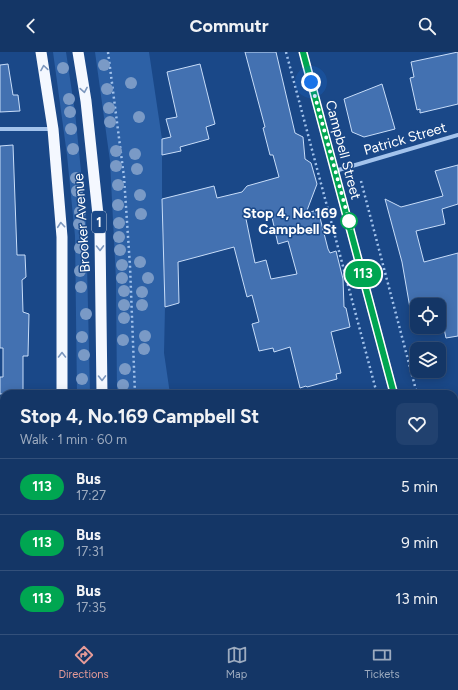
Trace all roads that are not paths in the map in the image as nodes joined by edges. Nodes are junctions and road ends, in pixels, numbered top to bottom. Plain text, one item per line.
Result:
1 (41, 52) edge
2 (78, 52) edge
3 (303, 52) edge
4 (0, 129) edge
5 (53, 130) junction
6 (458, 135) edge
7 (335, 171) junction
8 (62, 390) edge
9 (102, 390) edge
10 (393, 390) edge

5 -> 1 highway, Brooker Avenue
2 -> 9 highway, Brooker Avenue / 1
3 - 7 main road, Campbell Street
4 - 5 street
8 -> 5 highway, Brooker Avenue
6 - 7 street, Patrick Street
7 - 10 main road, Campbell Street

